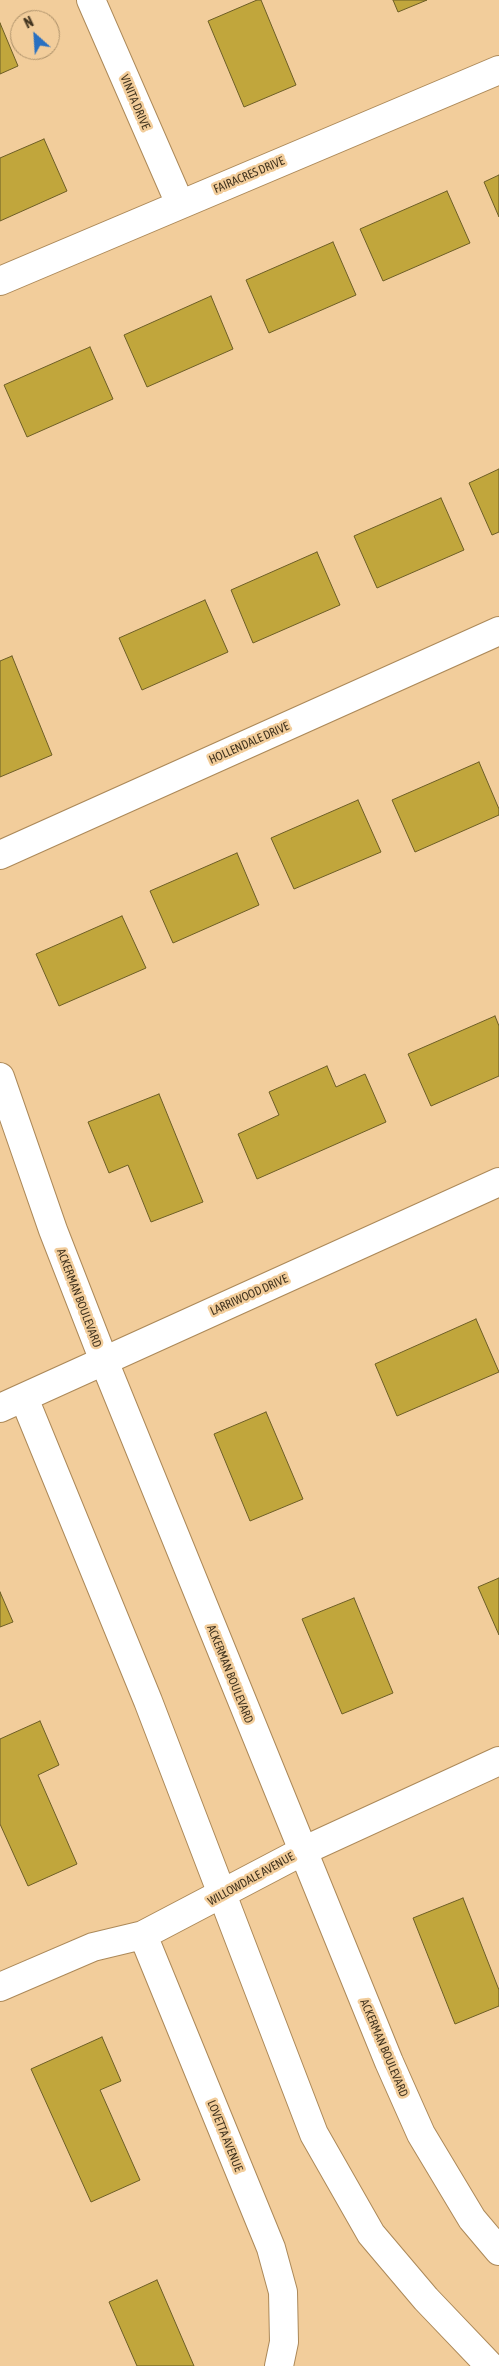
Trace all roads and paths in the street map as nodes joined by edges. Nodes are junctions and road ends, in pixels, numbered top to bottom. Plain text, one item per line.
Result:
1 (91, 0) edge
2 (499, 70) edge
3 (180, 204) junction
4 (0, 281) edge
5 (499, 631) edge
6 (0, 855) edge
7 (0, 1077) edge
8 (499, 1182) edge
9 (104, 1361) junction
10 (12, 1403) edge
11 (499, 1760) edge
12 (303, 1851) junction
13 (221, 1896) junction
14 (143, 1936) junction
15 (0, 1987) edge
16 (499, 2251) edge
17 (282, 2354) edge
18 (490, 2366) edge

1 - 3 street, VINITA DRIVE
2 - 3 street, FAIRACRES DRIVE
3 - 4 street, FAIRACRES DRIVE
5 - 6 street, HOLLENDALE DRIVE
7 - 9 street, ACKERMAN BOULEVARD
8 - 9 street, LARRIWOOD DRIVE
9 - 10 street, LARRIWOOD DRIVE
9 - 12 street, ACKERMAN BOULEVARD
10 - 13 street
11 - 12 street, WILLOWDALE AVENUE
12 - 13 street, WILLOWDALE AVENUE
12 - 16 street, ACKERMAN BOULEVARD
13 - 14 street, WILLOWDALE AVENUE
13 - 18 street
14 - 15 street, WILLOWDALE AVENUE
14 - 17 street, LOVETTA AVENUE

